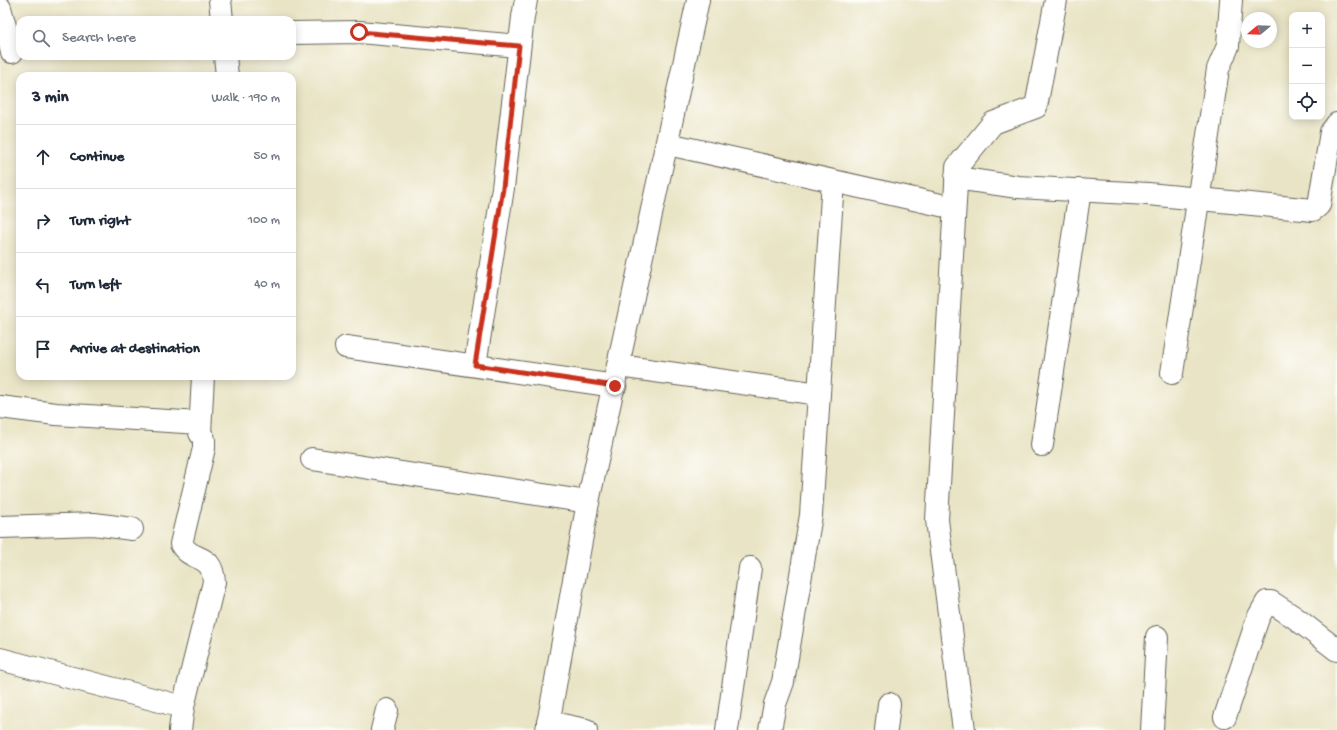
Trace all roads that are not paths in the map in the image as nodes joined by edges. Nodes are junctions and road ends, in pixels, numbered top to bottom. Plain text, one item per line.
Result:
1 (220, 0) edge
2 (526, 0) edge
3 (698, 0) edge
4 (1056, 0) edge
5 (1231, 0) edge
6 (0, 8) edge
7 (222, 16) edge
8 (296, 33) edge
9 (519, 46) junction
10 (12, 52) dead end
11 (225, 60) edge
12 (227, 72) edge
13 (1337, 124) edge
14 (668, 144) junction
15 (956, 178) junction
16 (833, 181) junction
17 (1080, 190) junction
18 (1197, 199) junction
19 (954, 208) junction
20 (346, 347) dead end
21 (475, 365) junction
22 (1172, 373) dead end
23 (617, 376) junction
24 (203, 380) edge
25 (819, 394) junction
26 (0, 407) edge
27 (200, 423) junction
28 (1042, 445) dead end
29 (312, 459) dead end
30 (588, 502) junction
31 (0, 527) edge
32 (132, 529) dead end
33 (750, 568) dead end
34 (1157, 637) dead end
35 (1337, 650) edge
36 (0, 659) edge
37 (889, 704) dead end
38 (183, 707) junction
39 (1224, 717) dead end
40 (548, 726) edge
41 (180, 730) edge
42 (586, 730) edge
43 (727, 730) edge
44 (770, 730) edge
45 (886, 730) edge
46 (964, 730) edge
47 (1152, 730) edge

1 - 7 street
2 - 9 street
3 - 14 street
4 - 15 street
5 - 18 street
6 - 10 street
8 - 9 street
9 - 21 street
11 - 12 street
13 - 18 street
14 - 16 street
14 - 23 street
15 - 17 street
15 - 19 street
16 - 19 street
16 - 25 street
17 - 18 street
17 - 28 street
18 - 22 street
19 - 46 street
20 - 21 street
21 - 23 street
23 - 25 street
23 - 30 street
24 - 27 street
25 - 44 street
26 - 27 street
27 - 38 street
29 - 30 street
30 - 40 street
31 - 32 street
33 - 43 street
34 - 47 street
35 - 39 street
36 - 38 street
37 - 45 street
38 - 41 street
40 - 42 street

